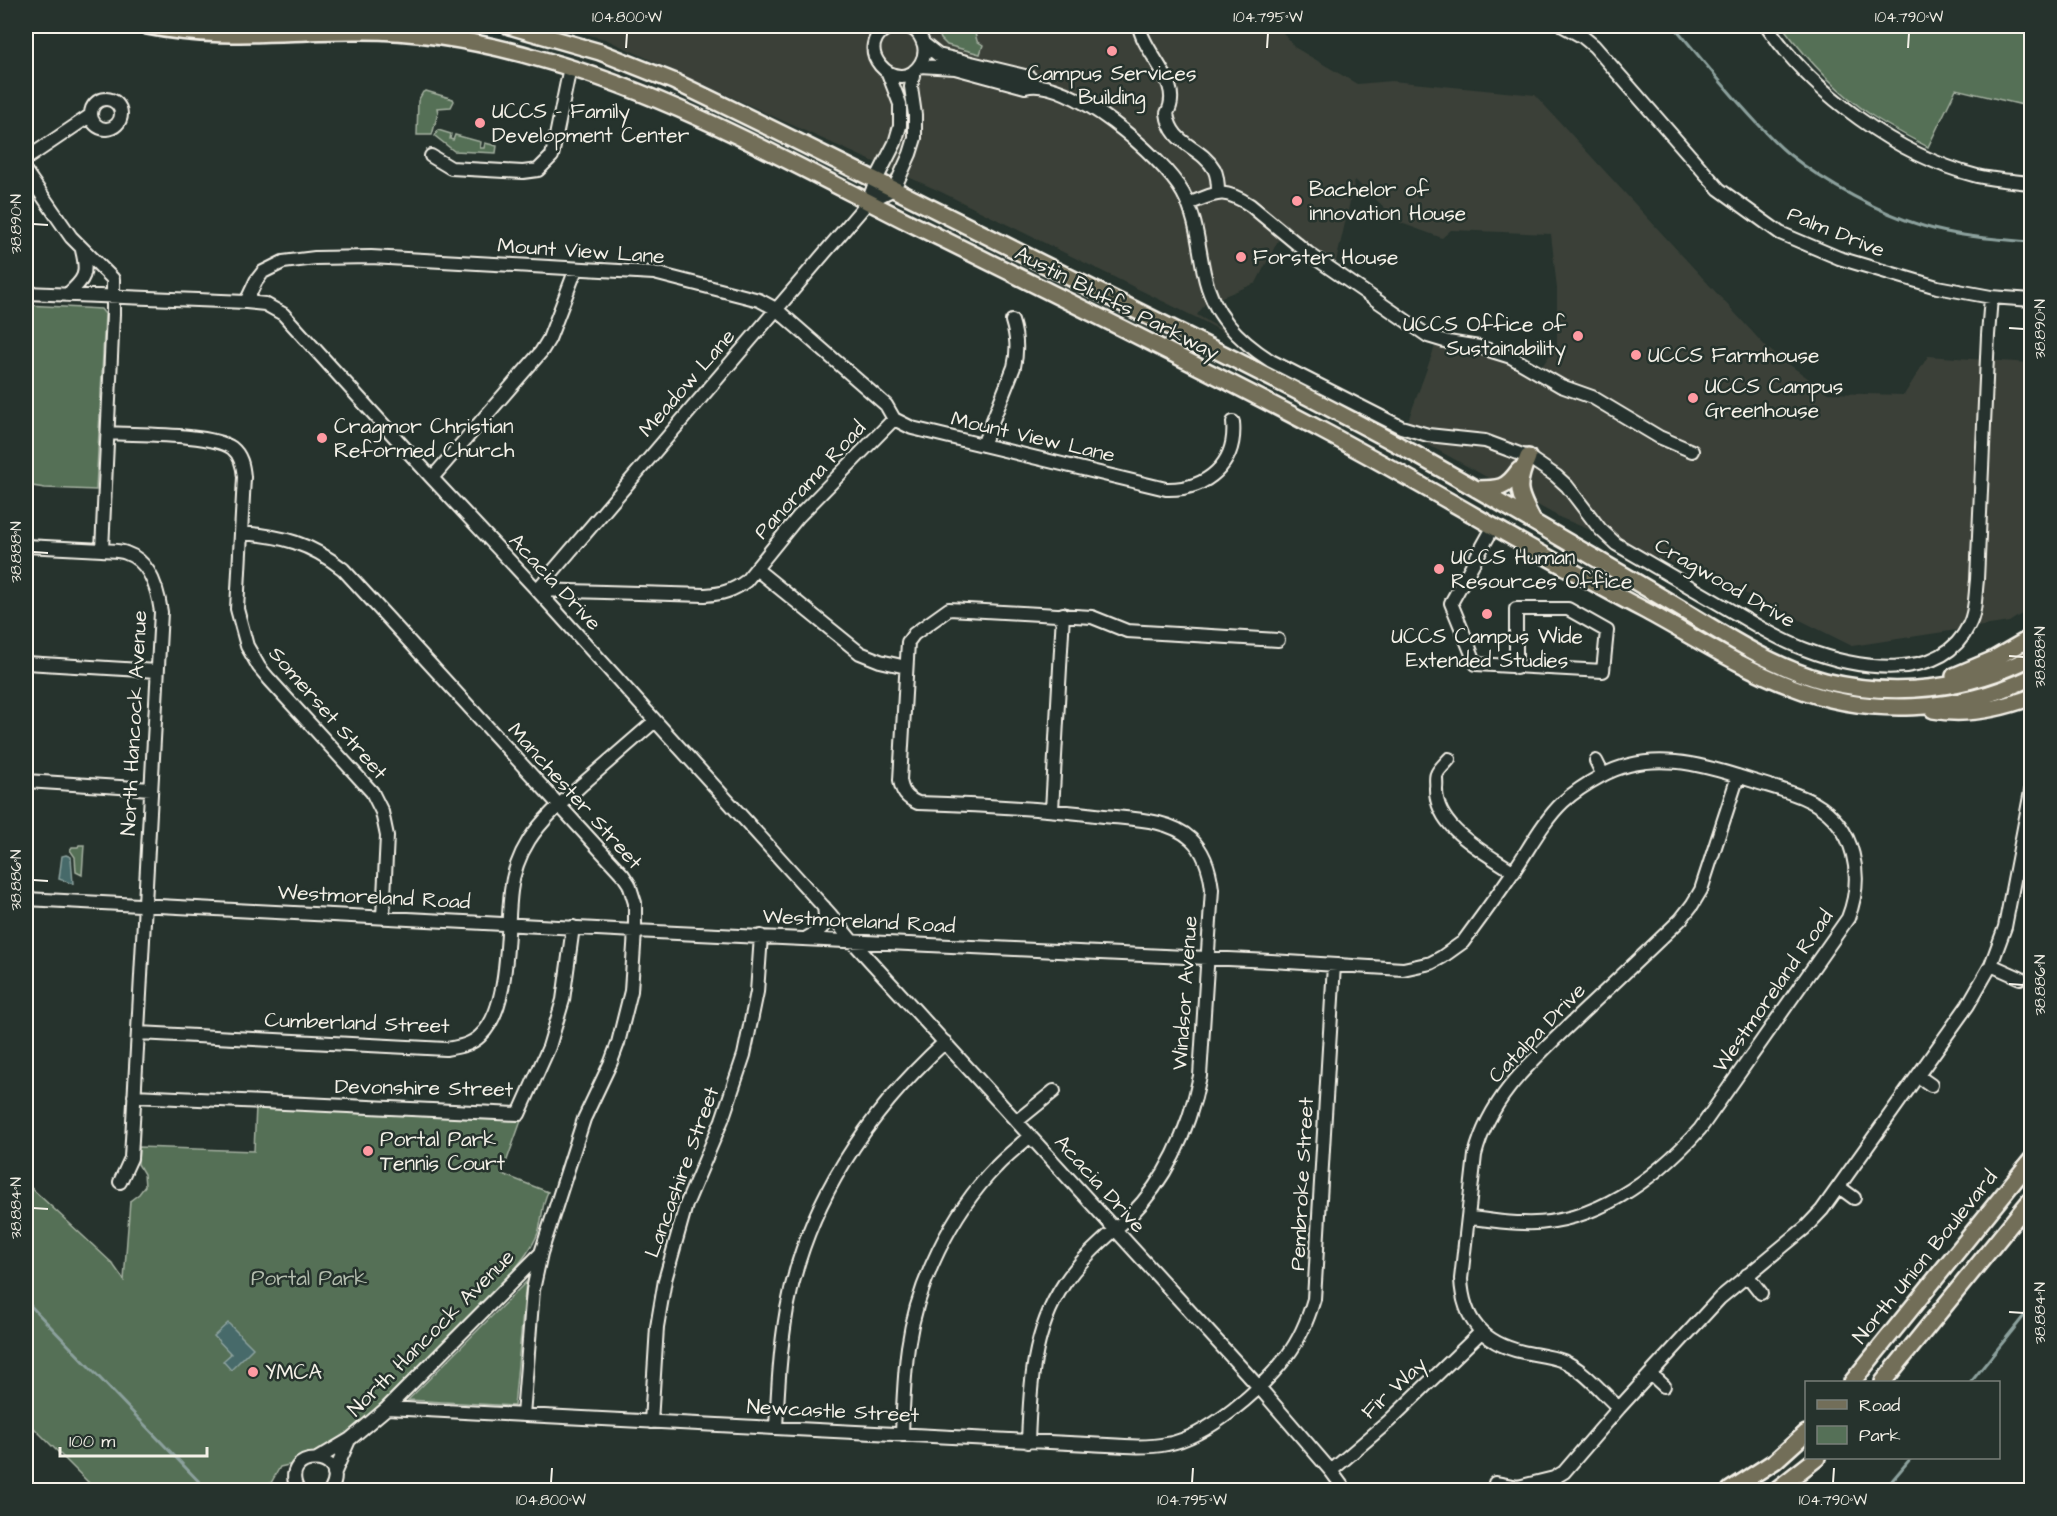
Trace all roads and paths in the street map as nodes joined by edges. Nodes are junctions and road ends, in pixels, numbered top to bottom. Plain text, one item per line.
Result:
1 (147, 26) edge
2 (509, 26) edge
3 (893, 26) edge
4 (905, 26) edge
5 (1139, 26) edge
6 (1563, 26) edge
7 (1767, 26) edge
8 (376, 28) edge
9 (394, 29) edge
10 (924, 44) junction
11 (570, 67) junction
12 (917, 68) junction
13 (888, 73) junction
14 (1034, 84) junction
15 (91, 115) dead end
16 (431, 156) dead end
17 (26, 159) edge
18 (26, 172) edge
19 (876, 180) junction
20 (2031, 183) edge
21 (894, 189) junction
22 (1218, 192) junction
23 (868, 202) junction
24 (1188, 204) junction
25 (82, 250) junction
26 (576, 269) junction
27 (26, 293) edge
28 (67, 295) junction
29 (113, 297) junction
30 (1991, 297) junction
31 (2031, 300) edge
32 (246, 302) junction
33 (776, 309) junction
34 (1012, 321) dead end
35 (894, 419) junction
36 (1233, 422) dead end
37 (108, 434) junction
38 (982, 446) junction
39 (1692, 451) dead end
40 (1528, 458) junction
41 (432, 478) junction
42 (1475, 488) junction
43 (1533, 521) junction
44 (1494, 526) junction
45 (241, 533) junction
46 (26, 546) edge
47 (102, 550) junction
48 (756, 569) junction
49 (537, 590) junction
50 (1063, 614) junction
51 (2031, 637) edge
52 (1278, 640) dead end
53 (2031, 657) edge
54 (26, 663) edge
55 (906, 667) junction
56 (1516, 668) junction
57 (158, 670) junction
58 (2031, 677) edge
59 (1927, 688) junction
60 (2031, 697) edge
61 (1912, 707) junction
62 (655, 721) junction
63 (1449, 759) dead end
64 (1596, 761) dead end
65 (1603, 775) junction
66 (1738, 776) junction
67 (26, 781) edge
68 (2031, 786) edge
69 (151, 789) junction
70 (559, 805) junction
71 (1052, 810) junction
72 (1514, 872) junction
73 (26, 899) edge
74 (144, 905) junction
75 (824, 907) junction
76 (383, 917) junction
77 (509, 923) junction
78 (573, 927) junction
79 (635, 931) junction
80 (761, 936) junction
81 (807, 938) junction
82 (852, 941) junction
83 (1208, 958) junction
84 (1334, 965) junction
85 (1990, 965) junction
86 (2020, 978) dead end
87 (139, 1033) junction
88 (945, 1042) junction
89 (1918, 1076) junction
90 (1931, 1085) dead end
91 (1054, 1091) dead end
92 (134, 1096) junction
93 (1017, 1121) junction
94 (1030, 1136) junction
95 (2031, 1158) edge
96 (120, 1182) dead end
97 (1839, 1187) junction
98 (1854, 1198) dead end
99 (2031, 1198) edge
100 (1468, 1218) junction
101 (1114, 1229) junction
102 (540, 1253) junction
103 (1747, 1275) junction
104 (1761, 1293) dead end
105 (1481, 1332) junction
106 (1651, 1374) junction
107 (1854, 1381) edge
108 (1885, 1381) edge
109 (1258, 1386) junction
110 (1664, 1386) dead end
111 (387, 1408) junction
112 (1619, 1408) junction
113 (523, 1415) junction
114 (651, 1422) junction
115 (776, 1428) junction
116 (1805, 1434) edge
117 (902, 1435) junction
118 (349, 1440) junction
119 (1028, 1442) junction
120 (317, 1459) junction
121 (1816, 1459) edge
122 (1331, 1471) junction
123 (1495, 1483) dead end
124 (335, 1484) edge
125 (295, 1489) edge
126 (1345, 1491) edge
127 (1730, 1491) edge
128 (1776, 1491) edge

1 - 8 main road, Austin Bluffs Parkway
2 - 19 main road, Austin Bluffs Parkway
3 - 13 street, Meadow Lane
4 - 10 street, Cragwood Drive
5 - 22 street
6 - 30 street, Palm Drive
7 - 20 street
8 - 9 main road, Austin Bluffs Parkway
9 - 11 main road, Austin Bluffs Parkway
10 - 12 street
10 - 14 street, Cragwood Drive
11 - 16 street
11 - 23 main road, Austin Bluffs Parkway
12 - 13 street, Cragwood Drive
12 - 14 street, Cragwood Drive
12 - 21 street
13 - 19 street, Meadow Lane
14 - 24 street, Cragwood Drive
15 - 17 street
18 - 25 street
19 - 21 main road, Austin Bluffs Parkway
19 - 23 street, Meadow Lane
21 - 23 street, Meadow Lane
21 - 42 main road, Austin Bluffs Parkway
22 - 24 street
22 - 39 street
23 - 33 street, Meadow Lane
23 - 44 main road, Austin Bluffs Parkway
24 - 40 street, Cragwood Drive
25 - 28 street
25 - 29 street
26 - 32 street, Mount View Lane
26 - 33 street, Mount View Lane
26 - 41 street
27 - 28 street
28 - 29 street
29 - 32 street
29 - 37 street
30 - 31 street, Palm Drive
30 - 40 street, Cragwood Drive
32 - 41 street, Acacia Drive
33 - 35 street, Mount View Lane
33 - 49 street, Meadow Lane
34 - 38 street
35 - 38 street, Mount View Lane
35 - 48 street, Panorama Road
36 - 38 street, Mount View Lane
37 - 45 street, Somerset Street
37 - 47 street
40 - 42 main road
40 - 43 main road
41 - 49 street, Acacia Drive
42 - 43 main road, Austin Bluffs Parkway
43 - 44 main road
43 - 59 main road, Austin Bluffs Parkway
44 - 56 street
44 - 61 main road, Austin Bluffs Parkway
45 - 70 street, Manchester Street
45 - 76 street, Somerset Street
46 - 47 street, North Hancock Avenue
47 - 57 street, North Hancock Avenue
48 - 49 street, Panorama Road
48 - 55 street
49 - 62 street, Acacia Drive
50 - 52 street
50 - 55 street
50 - 71 street
51 - 59 main road
53 - 59 main road, Austin Bluffs Parkway
54 - 57 street
55 - 71 street, Windsor Avenue
56 - 56 street
57 - 69 street, North Hancock Avenue
58 - 61 main road, Austin Bluffs Parkway
60 - 61 main road
62 - 70 street, Cumberland Street
62 - 75 street, Acacia Drive
63 - 72 street
64 - 65 street
65 - 66 street, Westmoreland Road
65 - 72 street, Westmoreland Road
66 - 100 street, Catalpa Drive
66 - 100 street, Westmoreland Road
67 - 69 street
68 - 85 street
69 - 74 street, North Hancock Avenue
70 - 77 street, Cumberland Street
70 - 79 street, Manchester Street
71 - 83 street, Windsor Avenue
72 - 84 street, Westmoreland Road
73 - 74 street, Westmoreland Road
74 - 76 street, Westmoreland Road
74 - 87 street, North Hancock Avenue
75 - 81 street
75 - 82 street, Acacia Drive
76 - 77 street, Westmoreland Road
77 - 78 street, Westmoreland Road
77 - 87 street, Cumberland Street
78 - 79 street, Westmoreland Road
78 - 92 street, Devonshire Street
79 - 80 street, Westmoreland Road
79 - 102 street, Manchester Street
80 - 81 street, Westmoreland Road
80 - 114 street, Lancashire Street
81 - 82 street, Westmoreland Road
82 - 83 street, Westmoreland Road
82 - 88 street, Acacia Drive
83 - 84 street, Westmoreland Road
83 - 101 street, Windsor Avenue
84 - 109 street, Pembroke Street
85 - 86 street
85 - 89 street
87 - 92 street, North Hancock Avenue
88 - 93 street, Acacia Drive
88 - 115 street
89 - 90 street
89 - 97 street
91 - 93 street
92 - 96 street, North Hancock Avenue
93 - 94 street, Acacia Drive
94 - 101 street, Acacia Drive
94 - 117 street
95 - 107 main road, North Union Boulevard
97 - 98 street
97 - 103 street
99 - 108 main road
100 - 105 street, Catalpa Drive
101 - 109 street, Acacia Drive
101 - 119 street, Windsor Avenue
102 - 111 street, North Hancock Avenue
102 - 113 street, Manchester Street
103 - 104 street
103 - 106 street
105 - 112 street, Catalpa Drive
105 - 122 street, Fir Way
106 - 110 street
106 - 112 street
109 - 119 street, Newcastle Street
109 - 122 street, Acacia Drive
111 - 113 street, Newcastle Street
111 - 118 street, North Hancock Avenue
112 - 123 street
113 - 114 street, Newcastle Street
114 - 115 street, Newcastle Street
115 - 117 street, Newcastle Street
116 - 127 main road
117 - 119 street, Newcastle Street
118 - 120 street, North Hancock Avenue
118 - 124 street, North Hancock Avenue
120 - 124 street, North Hancock Avenue
120 - 125 street, North Hancock Avenue
121 - 128 main road
122 - 126 street, Acacia Drive

